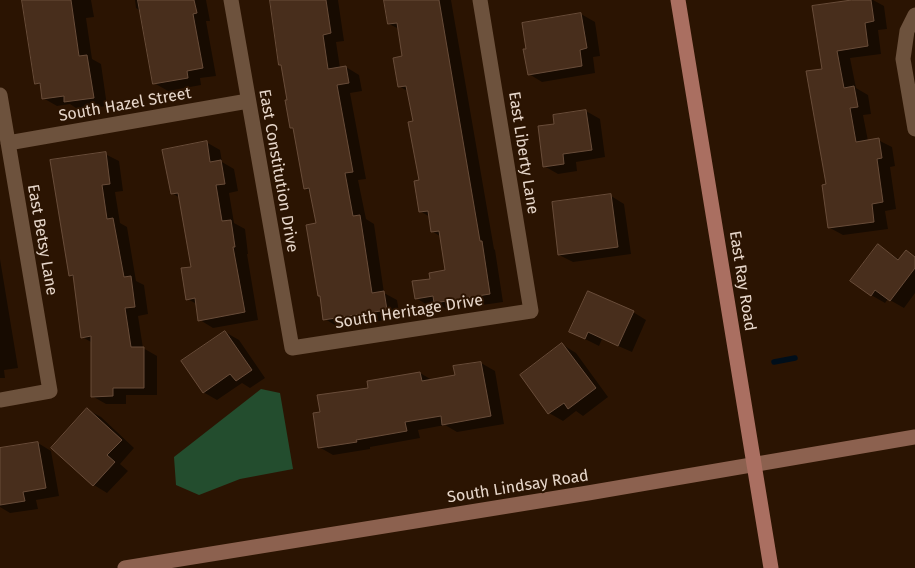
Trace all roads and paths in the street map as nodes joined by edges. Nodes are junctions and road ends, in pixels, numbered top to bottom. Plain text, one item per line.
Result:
1 (231, 0) edge
2 (480, 0) edge
3 (678, 0) edge
4 (915, 15) edge
5 (0, 95) edge
6 (248, 101) junction
7 (915, 129) edge
8 (8, 143) junction
9 (531, 311) joint
10 (292, 348) joint
11 (0, 400) edge
12 (915, 437) edge
13 (754, 465) junction
14 (186, 563) edge
15 (125, 568) edge
16 (771, 568) edge

1 - 6 street, East Constitution Drive
2 - 9 street, East Liberty Lane
3 - 13 main road, East Ray Road
4 - 7 street
5 - 8 street, East Betsy Lane
6 - 8 street, South Hazel Street
6 - 10 street, East Constitution Drive
8 - 11 street, East Betsy Lane
9 - 10 street, South Heritage Drive
12 - 13 main road, South Lindsay Road
13 - 14 main road, South Lindsay Road
13 - 16 main road, East Ray Road
14 - 15 main road, South Lindsay Road

